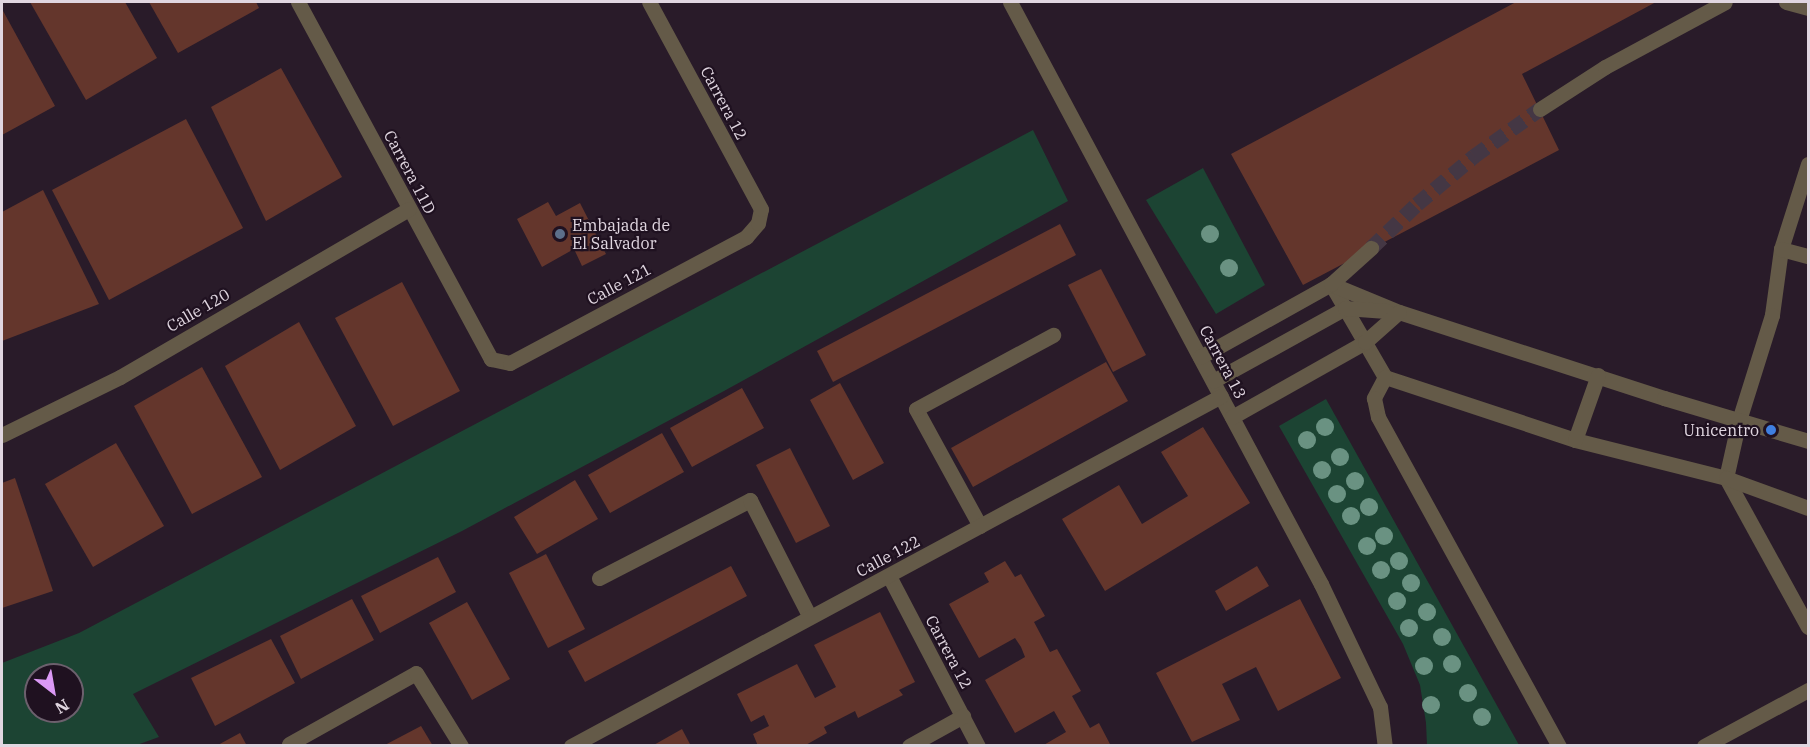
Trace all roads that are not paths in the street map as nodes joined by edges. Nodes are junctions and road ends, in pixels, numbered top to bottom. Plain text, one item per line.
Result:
1 (298, 2) edge
2 (650, 2) edge
3 (1010, 2) edge
4 (1725, 2) edge
5 (1786, 2) edge
6 (1809, 8) edge
7 (1540, 109) tunnel mouth
8 (1809, 164) edge
9 (409, 209) junction
10 (758, 223) joint
11 (1371, 248) tunnel mouth
12 (1781, 249) junction
13 (1809, 256) edge
14 (1331, 284) junction
15 (1345, 308) junction
16 (1399, 312) junction
17 (1053, 335) dead end
18 (1365, 342) junction
19 (1200, 357) junction
20 (491, 359) joint
21 (1598, 375) junction
22 (1385, 377) junction
23 (1213, 381) junction
24 (1221, 396) junction
25 (1232, 417) junction
26 (1739, 420) junction
27 (2, 435) edge
28 (1575, 440) junction
29 (1809, 441) edge
30 (1726, 478) junction
31 (1809, 508) edge
32 (980, 526) junction
33 (889, 576) junction
34 (599, 578) dead end
35 (810, 617) junction
36 (1809, 627) edge
37 (1809, 690) edge
38 (963, 716) junction
39 (1386, 741) edge
40 (1723, 741) edge
41 (289, 744) edge
42 (461, 746) edge
43 (571, 746) edge
44 (909, 746) edge
45 (978, 746) edge
46 (1371, 746) edge
47 (1559, 746) edge
48 (1704, 746) edge

1 - 9 street, Carrera 11D
2 - 10 street, Carrera 12
3 - 19 street, Carrera 13
4 - 7 street
5 - 6 street
8 - 12 street
9 - 20 street, Carrera 11D
9 - 27 street, Calle 120
10 - 20 street, Calle 121
11 - 14 street
12 - 13 street
12 - 26 street
14 - 15 street
14 - 16 street
14 - 19 street
15 - 16 street
15 - 18 street
15 - 23 street
16 - 18 street
16 - 21 street
17 - 32 street
18 - 22 street
18 - 25 street
19 - 23 street, Carrera 13
21 - 26 street
21 - 28 street
22 - 28 street
22 - 47 street
23 - 24 street, Carrera 13
24 - 25 street, Carrera 13
24 - 32 street, Calle 122
25 - 39 street, Carrera 13
26 - 29 street
26 - 30 street
28 - 30 street
30 - 31 street
30 - 36 street
32 - 33 street, Calle 122
33 - 35 street, Calle 122
33 - 38 street, Carrera 12
34 - 35 street
35 - 43 street, Calle 122
37 - 40 street
38 - 44 street
38 - 45 street, Carrera 12
39 - 46 street
40 - 48 street
41 - 42 street

